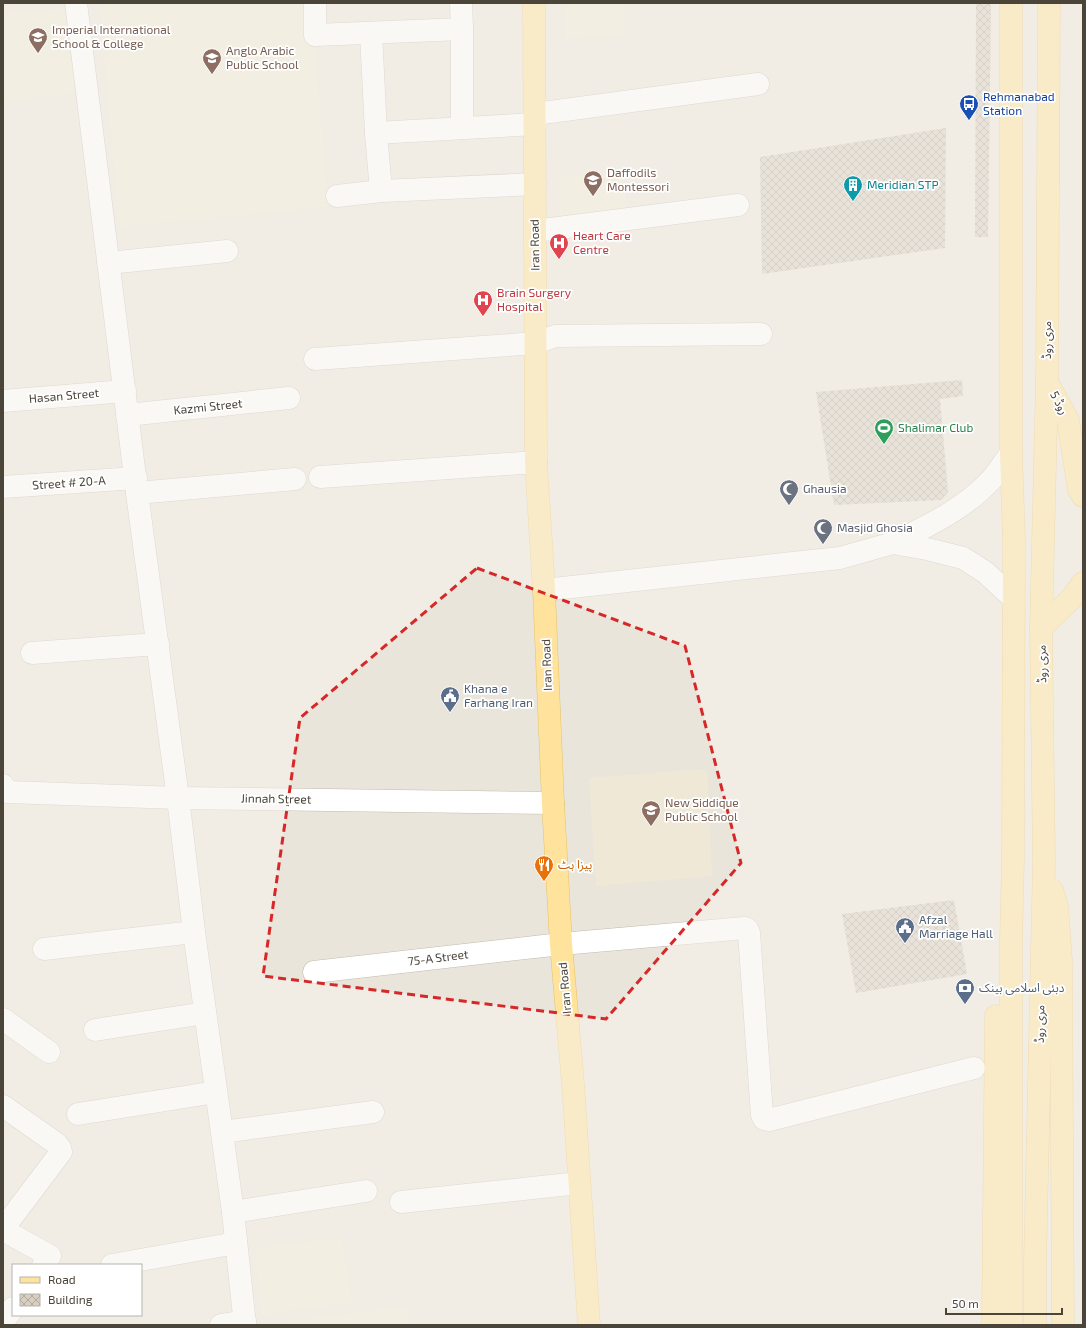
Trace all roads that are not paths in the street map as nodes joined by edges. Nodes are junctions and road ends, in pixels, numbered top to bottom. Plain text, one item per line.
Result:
1 (76, 3) edge
2 (314, 3) edge
3 (461, 3) edge
4 (534, 3) edge
5 (1011, 3) edge
6 (1049, 3) edge
7 (462, 29) junction
8 (371, 33) junction
9 (758, 84) dead end
10 (535, 119) junction
11 (462, 128) junction
12 (376, 133) junction
13 (535, 184) junction
14 (381, 191) junction
15 (337, 196) dead end
16 (738, 204) dead end
17 (535, 231) junction
18 (227, 251) dead end
19 (108, 262) junction
20 (761, 334) dead end
21 (537, 343) junction
22 (315, 359) dead end
23 (1047, 381) junction
24 (125, 391) junction
25 (289, 398) dead end
26 (3, 401) edge
27 (127, 415) junction
28 (1011, 453) junction
29 (536, 462) junction
30 (320, 477) dead end
31 (295, 479) dead end
32 (137, 485) junction
33 (3, 487) edge
34 (1083, 496) edge
35 (893, 543) junction
36 (1083, 584) edge
37 (544, 590) junction
38 (1013, 598) junction
39 (1041, 628) junction
40 (158, 644) junction
41 (32, 653) dead end
42 (3, 785) edge
43 (178, 798) junction
44 (552, 803) junction
45 (1014, 859) junction
46 (1044, 862) junction
47 (194, 932) junction
48 (561, 944) junction
49 (44, 949) dead end
50 (314, 972) dead end
51 (205, 1013) junction
52 (3, 1020) edge
53 (95, 1030) dead end
54 (49, 1052) dead end
55 (974, 1068) dead end
56 (216, 1092) junction
57 (3, 1106) edge
58 (373, 1112) dead end
59 (78, 1114) dead end
60 (222, 1132) junction
61 (579, 1183) junction
62 (366, 1191) dead end
63 (400, 1202) dead end
64 (232, 1212) junction
65 (3, 1230) edge
66 (236, 1243) junction
67 (44, 1264) edge
68 (118, 1264) edge
69 (12, 1309) edge
70 (3, 1322) edge
71 (245, 1323) edge
72 (221, 1325) edge
73 (589, 1325) edge
74 (993, 1325) edge
75 (1011, 1325) edge
76 (1035, 1325) edge
77 (1063, 1325) edge

1 - 19 street
2 - 8 street
3 - 7 street
4 - 10 main road, Iran Road
5 - 28 main road
6 - 23 main road, مری روڈ
7 - 8 street
7 - 11 street
8 - 12 street
9 - 10 street
10 - 11 street
10 - 13 main road, Iran Road
11 - 12 street
12 - 14 street
13 - 14 street
13 - 17 main road, Iran Road
14 - 15 street
16 - 17 street
17 - 21 main road, Iran Road
18 - 19 street
19 - 24 street
20 - 21 street
21 - 22 street
21 - 29 main road, Iran Road
23 - 34 main road, روڈ 5
23 - 39 main road, مری روڈ
24 - 26 street, Hasan Street
24 - 27 street
25 - 27 street, Kazmi Street
27 - 32 street
28 - 35 street
28 - 38 main road
29 - 30 street
29 - 37 main road, Iran Road
31 - 32 street, Street # 20-A
32 - 33 street, Street # 20-A
32 - 40 street
35 - 37 street
35 - 38 street
36 - 39 main road
37 - 44 main road, Iran Road
38 - 45 main road
39 - 46 main road, مری روڈ
40 - 41 street
40 - 43 street
42 - 43 street, Jinnah Street
43 - 44 street, Jinnah Street
43 - 47 street
44 - 48 main road, Iran Road
45 - 74 main road
45 - 75 main road
46 - 76 main road, مری روڈ
46 - 77 main road
47 - 49 street
47 - 51 street
48 - 50 street, 75-A Street
48 - 55 street, 75-A Street
48 - 61 main road, Iran Road
51 - 53 street
51 - 56 street
52 - 54 street
56 - 59 street
56 - 60 street
57 - 65 street
58 - 60 street
60 - 64 street
61 - 63 street
61 - 73 main road, Iran Road
62 - 64 street
64 - 66 street
65 - 67 street
66 - 68 street
66 - 71 street
69 - 70 street
71 - 72 street

